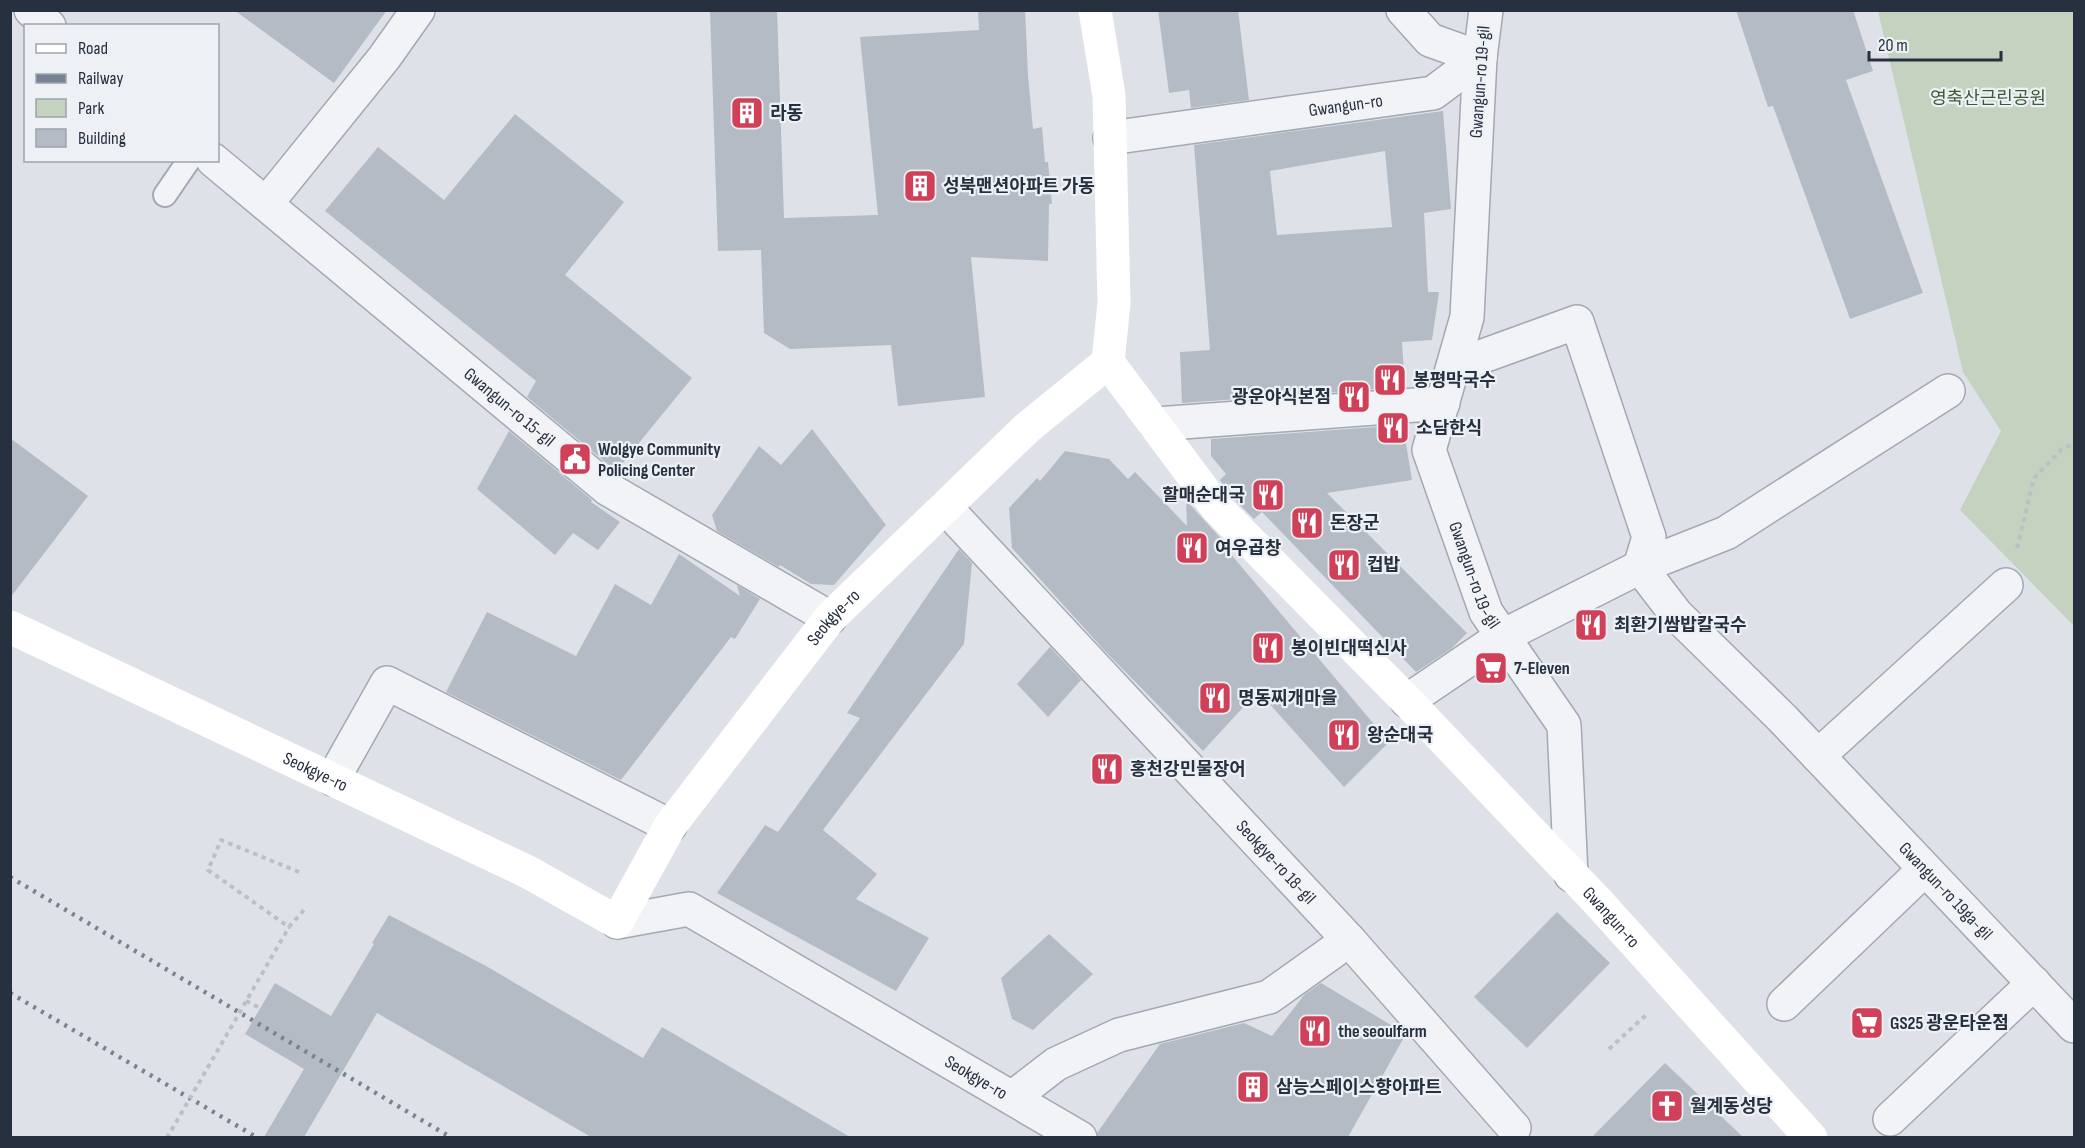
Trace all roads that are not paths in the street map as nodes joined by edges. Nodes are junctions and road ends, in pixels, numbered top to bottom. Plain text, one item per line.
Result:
1 (31, 10) edge
2 (418, 10) edge
3 (1095, 10) edge
4 (1403, 10) edge
5 (1486, 10) edge
6 (47, 24) edge
7 (1480, 58) junction
8 (1110, 138) junction
9 (188, 162) edge
10 (215, 162) edge
11 (165, 195) dead end
12 (266, 204) junction
13 (1108, 362) junction
14 (1453, 367) junction
15 (1948, 392) dead end
16 (1443, 403) junction
17 (1156, 424) junction
18 (946, 508) junction
19 (1640, 567) junction
20 (2006, 585) road end
21 (830, 618) junction
22 (10, 627) edge
23 (1503, 636) junction
24 (1407, 701) junction
25 (1818, 756) junction
26 (333, 779) junction
27 (670, 826) junction
28 (1925, 868) junction
29 (1571, 875) junction
30 (617, 922) junction
31 (1349, 940) junction
32 (2034, 983) junction
33 (1784, 1004) dead end
34 (2074, 1026) edge
35 (1012, 1098) junction
36 (1890, 1119) dead end
37 (1514, 1128) dead end
38 (1080, 1137) edge
39 (1811, 1137) edge

1 - 6 street
2 - 12 street
3 - 8 street
4 - 7 street
5 - 7 street, Gwangun-ro 19-gil
7 - 8 street, Gwangun-ro
7 - 14 street, Gwangun-ro 19-gil
8 - 13 street
9 - 11 lane
10 - 12 street, Gwangun-ro 15-gil
12 - 21 street, Gwangun-ro 15-gil
13 - 17 street, Gwangun-ro
13 - 18 street, Seokgye-ro
14 - 16 street, Gwangun-ro 19-gil
14 - 19 street
15 - 19 street
16 - 17 street
16 - 23 street, Gwangun-ro 19-gil
17 - 24 street, Gwangun-ro
18 - 21 street, Seokgye-ro
18 - 31 street, Seokgye-ro 18-gil
19 - 23 street
19 - 25 street, Gwangun-ro 19ga-gil
20 - 25 street
21 - 27 street, Seokgye-ro
22 - 26 street, Seokgye-ro
23 - 24 street
23 - 29 street, Gwangun-ro 19-gil
24 - 29 street, Gwangun-ro
25 - 28 street, Gwangun-ro 19ga-gil
26 - 27 street
26 - 30 street, Seokgye-ro
27 - 30 street, Seokgye-ro
28 - 32 street, Gwangun-ro 19ga-gil
28 - 33 street
29 - 39 street, Gwangun-ro
30 - 35 street, Seokgye-ro
31 - 35 street
31 - 37 street, Seokgye-ro 18-gil
32 - 34 street, Gwangun-ro 19ga-gil
32 - 36 street
35 - 38 street, Seokgye-ro

